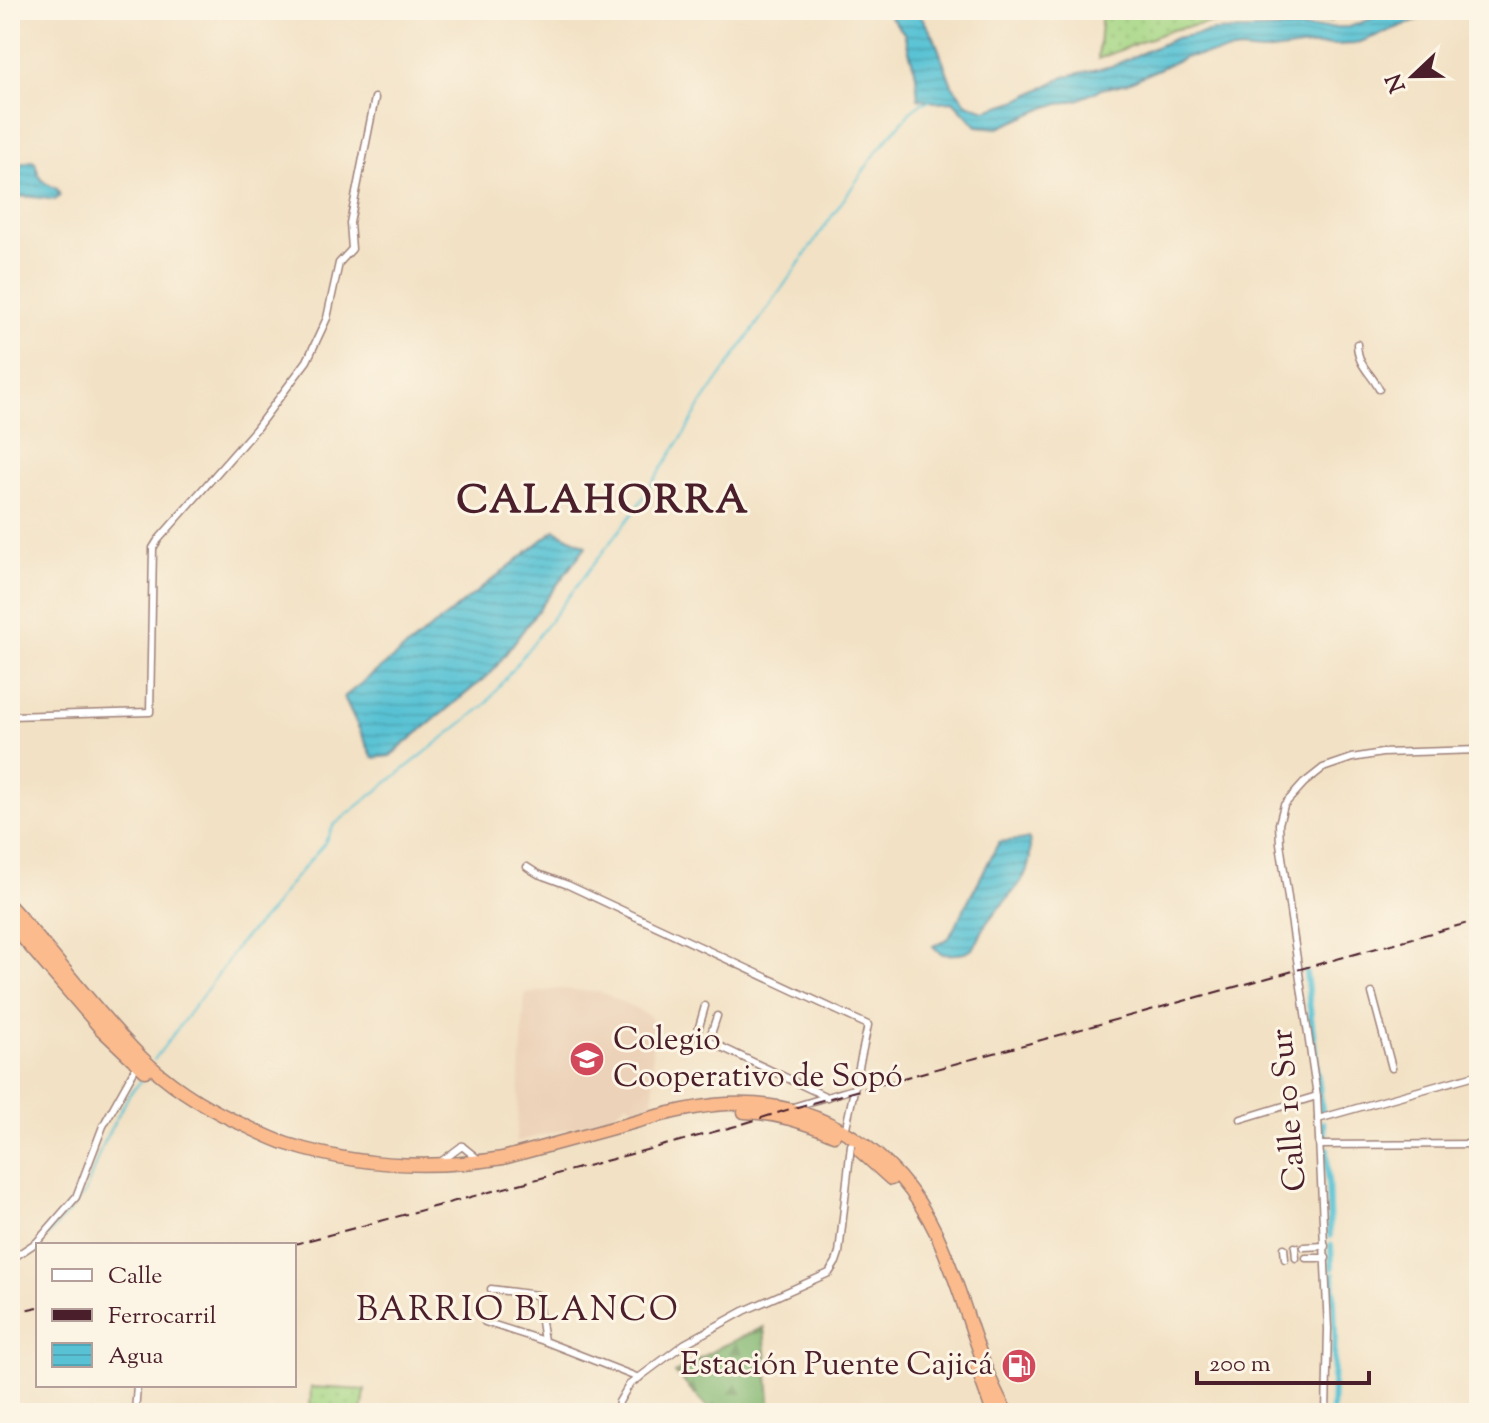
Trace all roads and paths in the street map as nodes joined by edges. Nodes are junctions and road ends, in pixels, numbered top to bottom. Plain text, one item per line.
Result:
1 (375, 98) dead end
2 (1357, 344) dead end
3 (1379, 389) dead end
4 (10, 716) edge
5 (1479, 750) edge
6 (527, 867) dead end
7 (10, 906) edge
8 (10, 923) edge
9 (1372, 993) dead end
10 (705, 1006) dead end
11 (717, 1016) dead end
12 (709, 1040) junction
13 (142, 1065) junction
14 (1392, 1068) dead end
15 (1479, 1074) edge
16 (163, 1081) junction
17 (853, 1089) junction
18 (1317, 1096) junction
19 (827, 1097) junction
20 (785, 1109) junction
21 (1241, 1119) dead end
22 (1318, 1119) junction
23 (845, 1132) junction
24 (1479, 1144) edge
25 (851, 1145) junction
26 (1320, 1145) junction
27 (481, 1161) junction
28 (437, 1165) junction
29 (1325, 1246) junction
30 (1295, 1247) dead end
31 (1284, 1248) dead end
32 (1296, 1258) dead end
33 (1326, 1258) junction
34 (1285, 1259) dead end
35 (10, 1260) edge
36 (491, 1289) dead end
37 (485, 1322) dead end
38 (544, 1341) junction
39 (639, 1378) junction
40 (137, 1387) edge
41 (135, 1413) edge
42 (617, 1413) edge
43 (993, 1413) edge
44 (1007, 1413) edge
45 (1326, 1413) edge

1 - 4 street
2 - 3 street
5 - 18 street, Calle 10 Sur
6 - 17 street
7 - 13 highway
8 - 13 highway
9 - 14 street
10 - 12 street
11 - 12 street
12 - 19 street
13 - 16 highway
13 - 35 street
15 - 22 street
16 - 25 highway
16 - 28 highway
17 - 19 street
17 - 23 street
18 - 21 street
18 - 22 street, Calle 10 Sur
19 - 20 street
20 - 23 highway
20 - 27 highway
22 - 26 street, Calle 10 Sur
23 - 44 highway
24 - 26 street
25 - 39 street
25 - 43 highway
26 - 29 street, Calle 10 Sur
27 - 28 highway
27 - 28 street
29 - 33 street, Calle 10 Sur
29 - 33 street
30 - 32 street
31 - 34 street
33 - 45 street, Calle 10 Sur
36 - 38 street
37 - 38 street
38 - 39 street
39 - 42 street
40 - 41 street

